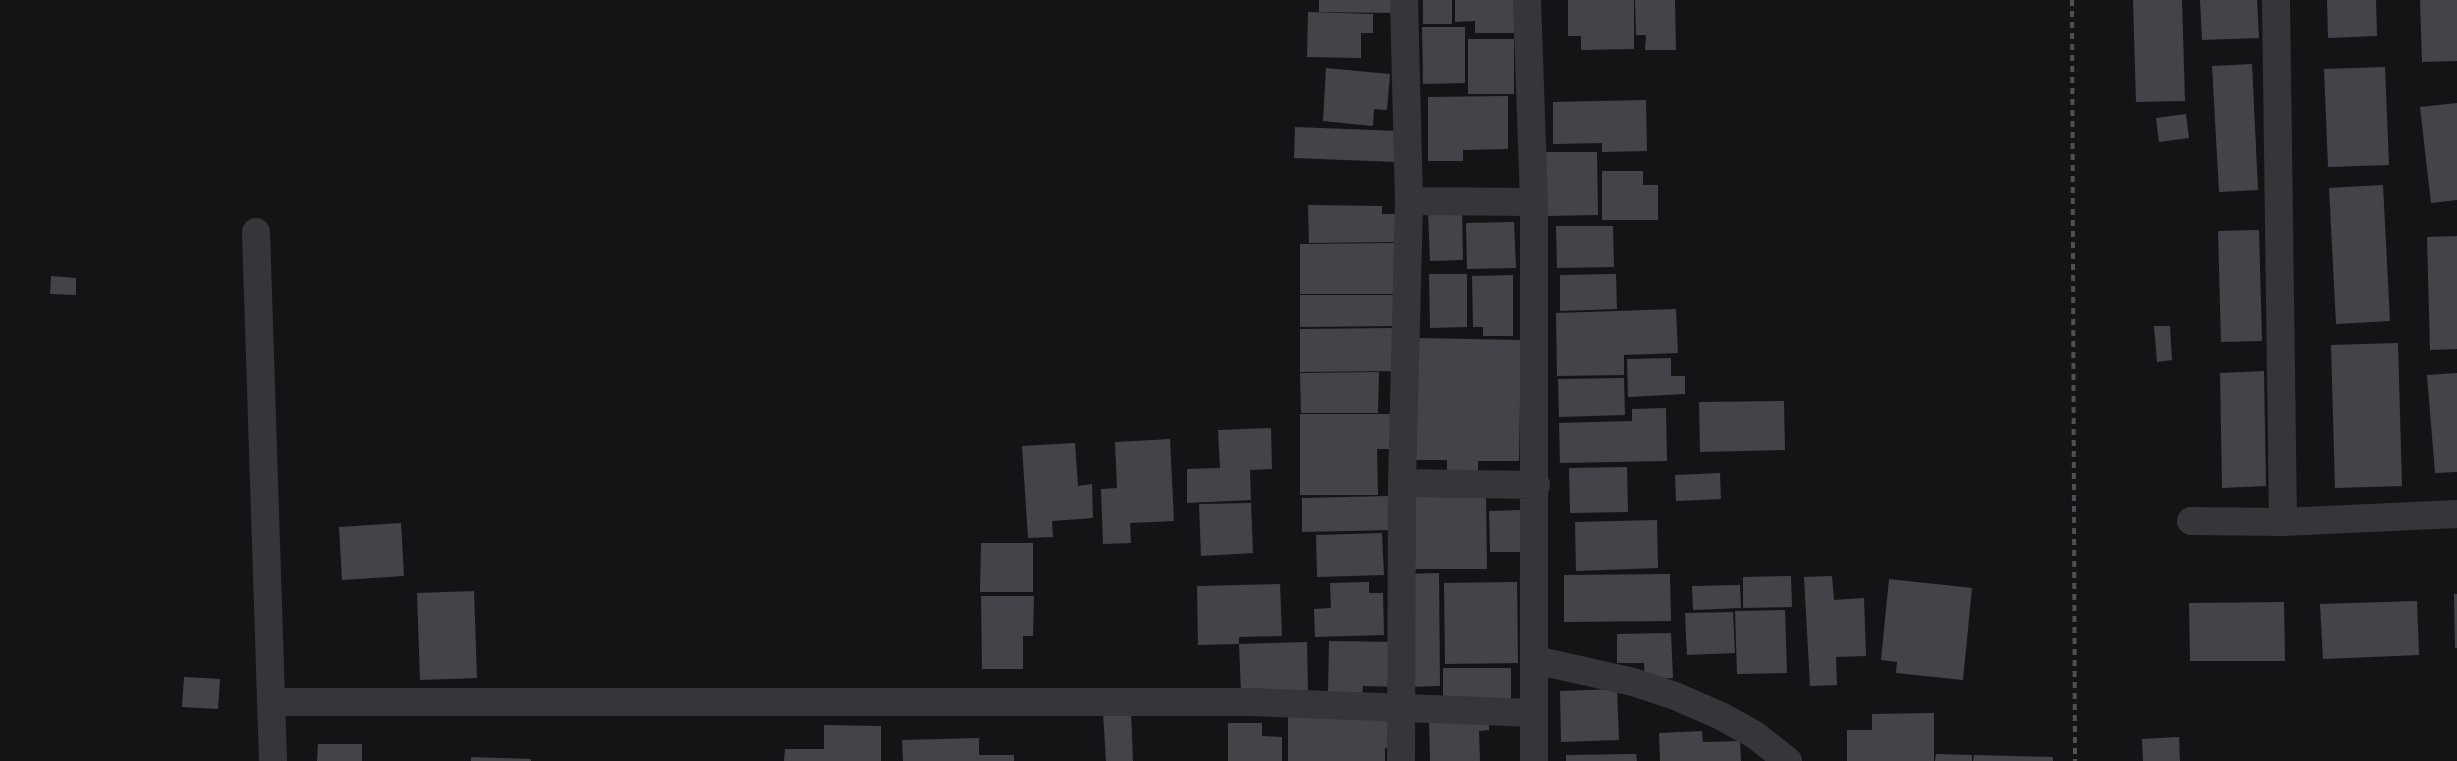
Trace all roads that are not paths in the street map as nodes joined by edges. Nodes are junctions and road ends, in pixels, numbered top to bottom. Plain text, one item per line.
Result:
1 (1404, 0) edge
2 (1527, 0) edge
3 (2276, 0) edge
4 (1409, 201) junction
5 (1534, 202) junction
6 (256, 232) dead end
7 (1402, 483) junction
8 (1536, 485) junction
9 (2457, 514) edge
10 (2191, 521) dead end
11 (2283, 522) junction
12 (1535, 660) junction
13 (271, 702) junction
14 (1403, 707) junction
15 (1534, 713) junction
16 (273, 761) edge
17 (1401, 761) edge
18 (1534, 761) edge
19 (1788, 761) edge

1 - 4 street
2 - 5 street
3 - 11 street
4 - 5 street
4 - 7 street
5 - 8 street
6 - 13 street
7 - 8 street
7 - 14 street
8 - 12 street
9 - 11 street
10 - 11 street
12 - 15 street
12 - 19 street
13 - 14 street
13 - 16 street
14 - 15 street
14 - 17 street
15 - 18 street

